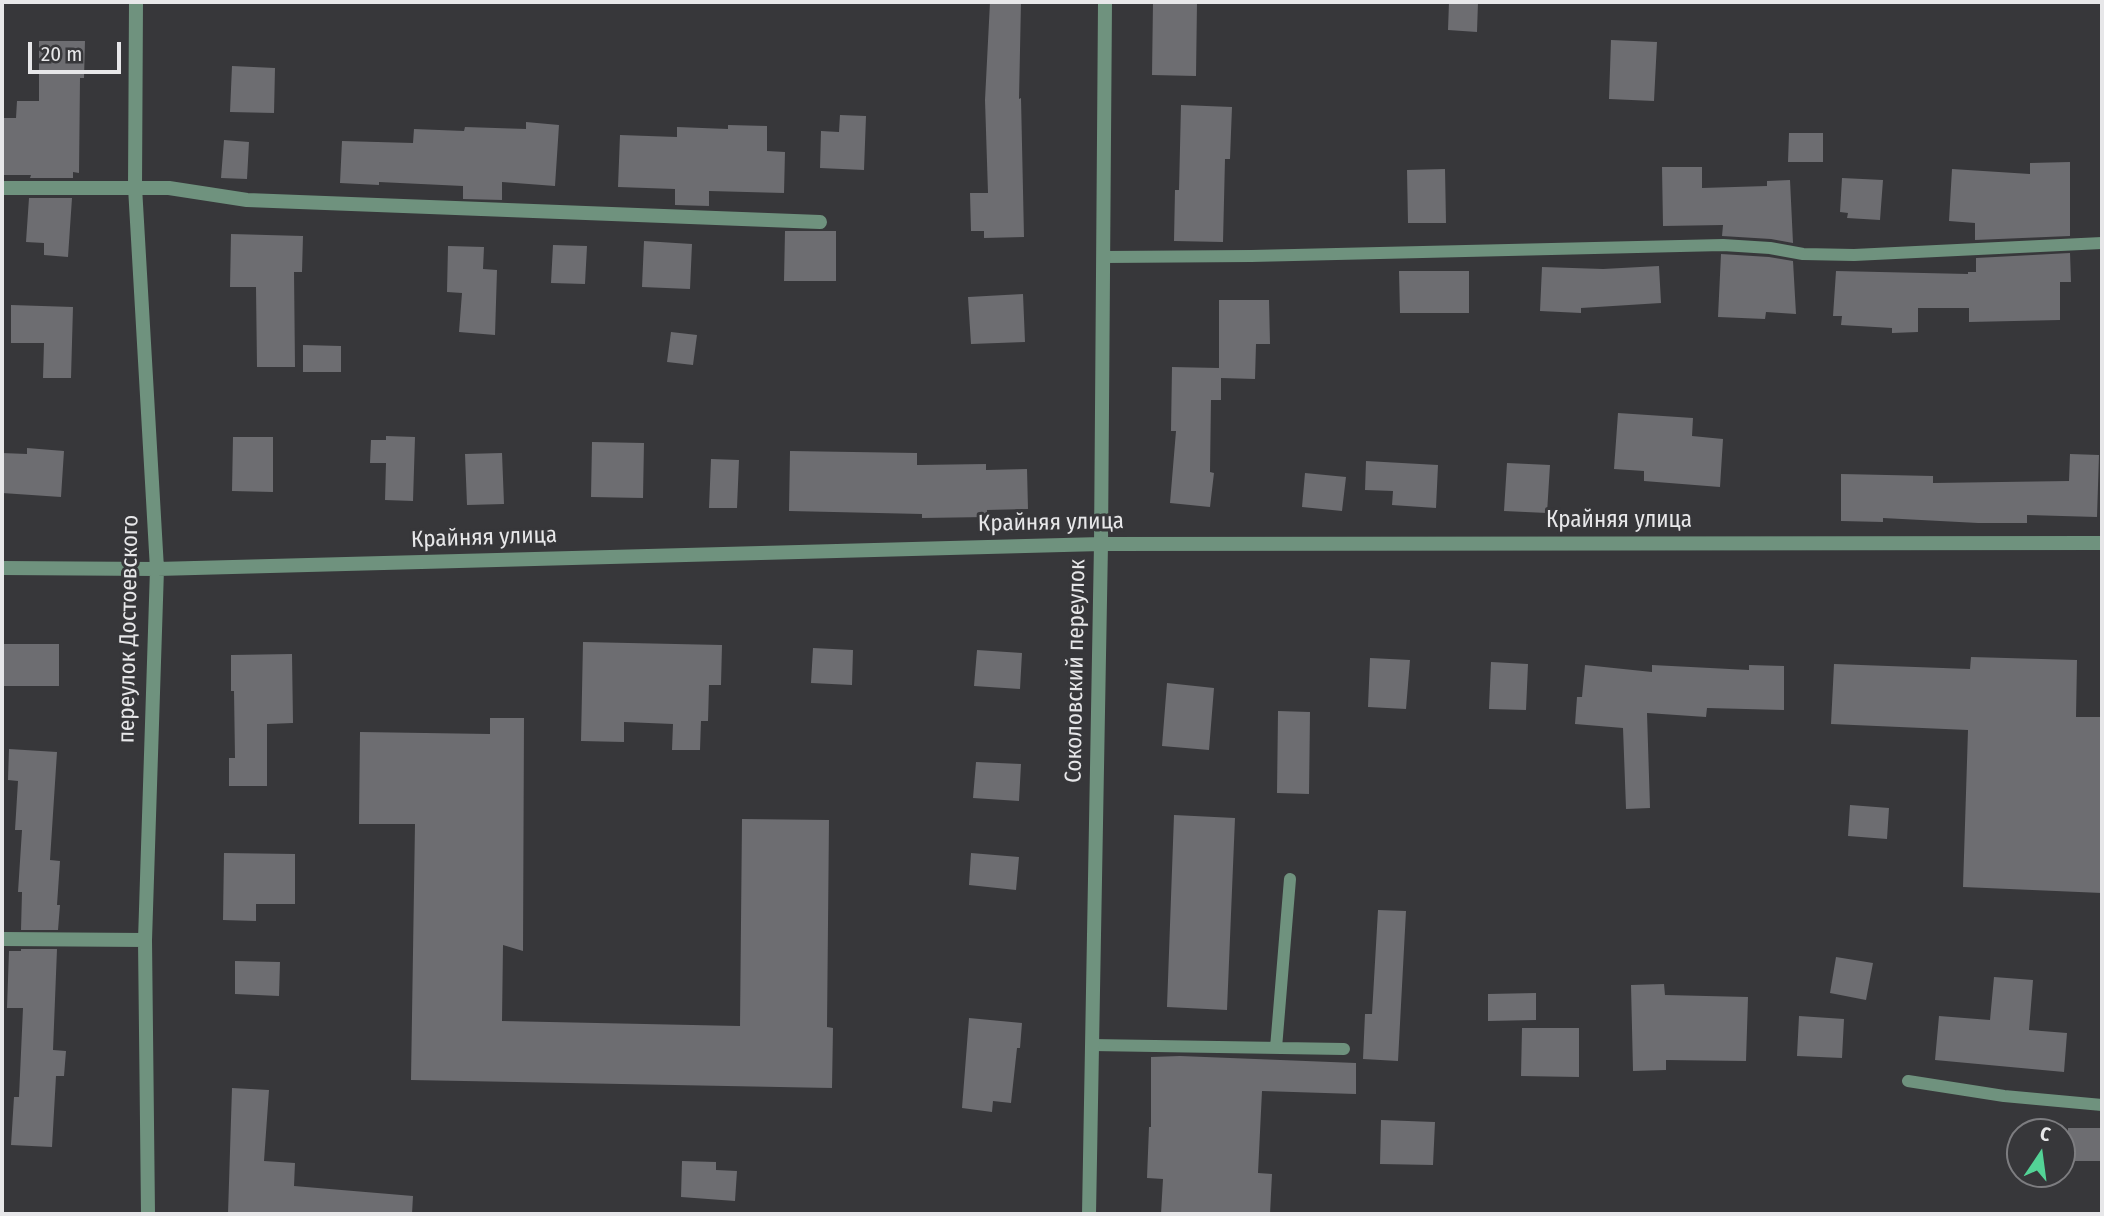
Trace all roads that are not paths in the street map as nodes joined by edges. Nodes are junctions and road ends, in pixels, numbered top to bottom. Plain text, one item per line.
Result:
1 (136, 2) edge
2 (1105, 2) edge
3 (135, 187) junction
4 (2, 188) edge
5 (820, 222) dead end
6 (2102, 243) edge
7 (1103, 257) junction
8 (2102, 543) edge
9 (1101, 544) junction
10 (2, 568) edge
11 (157, 569) junction
12 (1290, 879) dead end
13 (2, 939) edge
14 (145, 940) junction
15 (1092, 1045) junction
16 (1276, 1048) junction
17 (1344, 1049) dead end
18 (1908, 1081) dead end
19 (2102, 1105) edge
20 (148, 1214) edge
21 (1089, 1214) edge

1 - 3 street, переулок Достоевского
2 - 7 street, Соколовский переулок
3 - 4 street
3 - 5 street
3 - 11 street, переулок Достоевского
6 - 7 lane
7 - 9 street, Соколовский переулок
8 - 9 street, Крайняя улица
9 - 11 street, Крайняя улица
9 - 15 street, Соколовский переулок
10 - 11 street, Крайняя улица
11 - 14 street, переулок Достоевского
12 - 16 lane
13 - 14 street
14 - 20 street, переулок Достоевского
15 - 16 lane
15 - 21 street, Соколовский переулок
16 - 17 lane
18 - 19 lane

